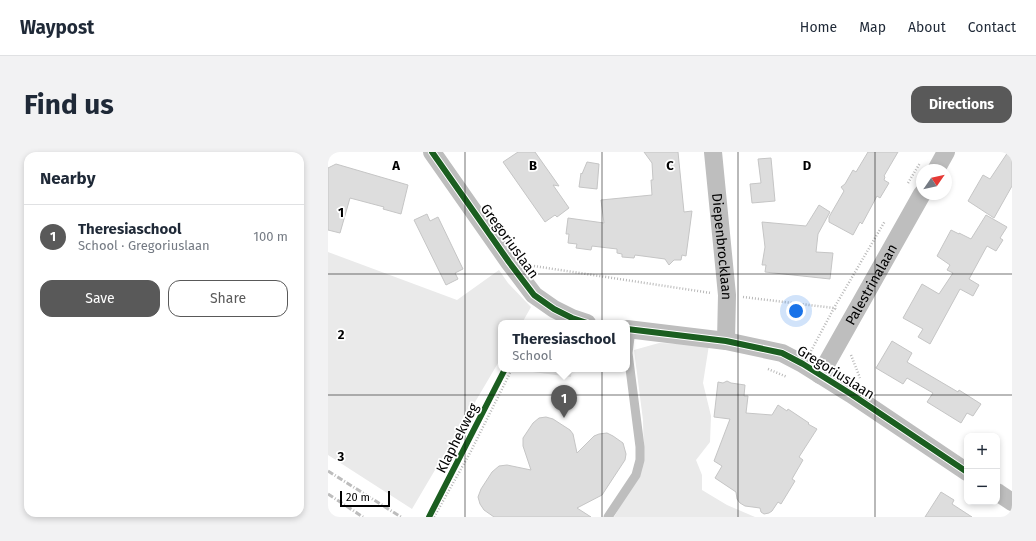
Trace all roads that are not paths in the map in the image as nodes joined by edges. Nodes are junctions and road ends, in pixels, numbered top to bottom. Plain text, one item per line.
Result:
1 (432, 152) edge
2 (713, 152) edge
3 (946, 152) edge
4 (939, 164) edge
5 (919, 200) edge
6 (578, 320) edge
7 (630, 330) edge
8 (726, 341) junction
9 (630, 369) edge
10 (820, 376) junction
11 (964, 470) edge
12 (1000, 494) edge
13 (1012, 502) edge
14 (608, 517) edge

1 - 6 street, Gregoriuslaan
2 - 8 street, Diepenbrocklaan
3 - 4 street
5 - 10 street, Palestrinalaan
7 - 8 street, Gregoriuslaan
8 - 10 street, Gregoriuslaan
9 - 14 lane
10 - 11 street, Gregoriuslaan
12 - 13 street

